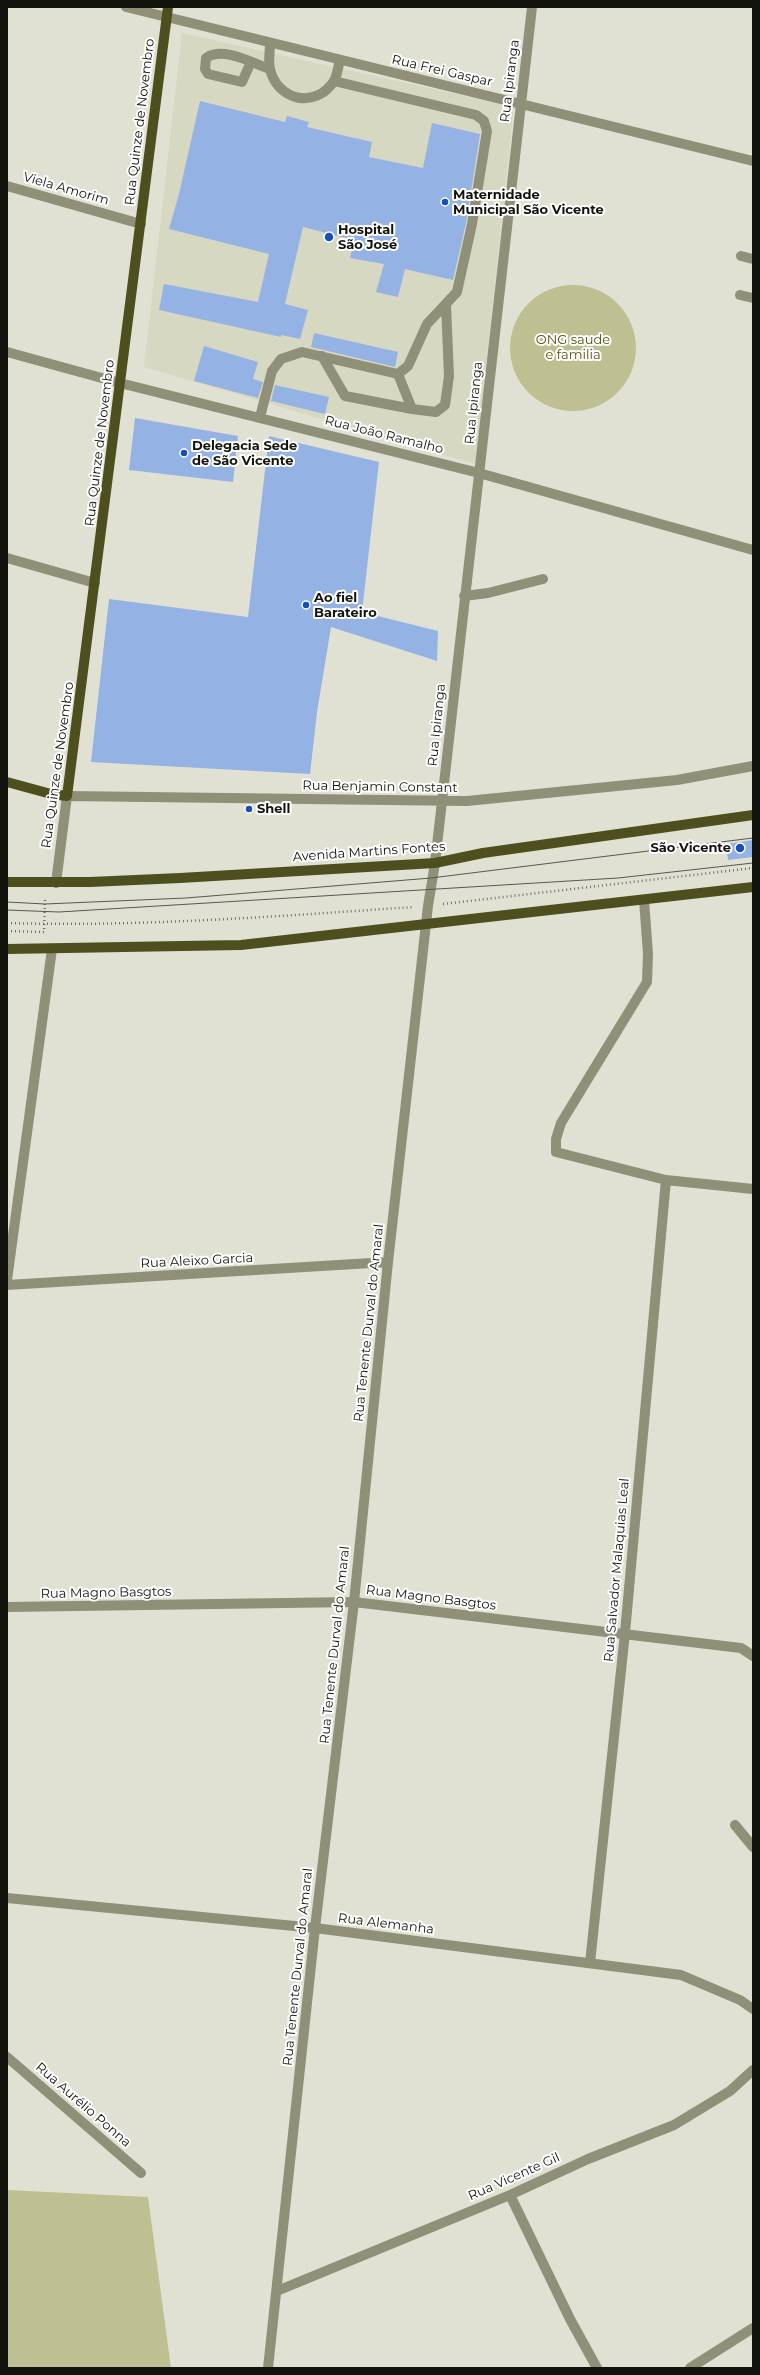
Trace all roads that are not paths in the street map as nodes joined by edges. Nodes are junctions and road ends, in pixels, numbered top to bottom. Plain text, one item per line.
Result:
1 (126, 7) edge
2 (168, 7) edge
3 (532, 7) edge
4 (166, 18) junction
5 (270, 44) junction
6 (340, 60) junction
7 (251, 62) dead end
8 (270, 68) junction
9 (334, 81) junction
10 (520, 103) junction
11 (753, 161) edge
12 (7, 186) edge
13 (140, 224) junction
14 (741, 256) dead end
15 (753, 259) edge
16 (740, 295) dead end
17 (753, 298) edge
18 (446, 305) junction
19 (7, 352) edge
20 (322, 356) junction
21 (398, 374) junction
22 (120, 383) junction
23 (412, 409) junction
24 (260, 418) junction
25 (479, 473) junction
26 (753, 550) edge
27 (7, 558) edge
28 (543, 579) dead end
29 (95, 583) junction
30 (464, 596) junction
31 (753, 766) edge
32 (7, 782) edge
33 (67, 796) junction
34 (442, 802) junction
35 (753, 815) edge
36 (435, 862) junction
37 (7, 882) edge
38 (56, 883) junction
39 (753, 887) edge
40 (644, 900) junction
41 (426, 925) junction
42 (7, 948) edge
43 (52, 949) junction
44 (666, 1180) junction
45 (753, 1189) edge
46 (388, 1262) junction
47 (7, 1280) edge
48 (7, 1285) edge
49 (354, 1602) junction
50 (7, 1607) edge
51 (625, 1633) junction
52 (753, 1656) edge
53 (735, 1825) dead end
54 (753, 1847) edge
55 (7, 1898) edge
56 (315, 1928) junction
57 (590, 1963) junction
58 (753, 2009) edge
59 (7, 2058) edge
60 (753, 2070) edge
61 (141, 2173) dead end
62 (510, 2195) junction
63 (277, 2291) junction
64 (753, 2328) edge
65 (268, 2368) edge
66 (597, 2368) edge
67 (690, 2368) edge

1 - 4 street, Rua Frei Gaspar
2 - 4 main road, Rua Quinze de Novembro
3 - 10 street, Rua Ipiranga
4 - 5 street, Rua Frei Gaspar
4 - 13 main road, Rua Quinze de Novembro
5 - 6 street, Rua Frei Gaspar
5 - 8 street
6 - 9 street
6 - 10 street, Rua Frei Gaspar
7 - 8 street
8 - 9 street
9 - 18 street
10 - 11 street, Rua Frei Gaspar
10 - 25 street, Rua Ipiranga
12 - 13 street, Viela Amorim
13 - 22 main road, Rua Quinze de Novembro
14 - 15 street
16 - 17 street
18 - 21 street
18 - 23 street
19 - 22 street, Rua João Ramalho
20 - 21 street
20 - 23 street
20 - 24 street
21 - 23 street
22 - 24 street, Rua João Ramalho
22 - 29 main road, Rua Quinze de Novembro
24 - 25 street, Rua João Ramalho
25 - 26 street, Rua João Ramalho
25 - 30 street, Rua Ipiranga
27 - 29 street
28 - 30 street
29 - 33 main road, Rua Quinze de Novembro
30 - 34 street, Rua Ipiranga
31 - 34 street, Rua Benjamin Constant
32 - 33 main road, Rua Benjamin Constant
33 - 34 street, Rua Benjamin Constant
33 - 38 street, Rua Quinze de Novembro
34 - 36 street
35 - 36 main road, Avenida Martins Fontes
36 - 38 main road, Avenida Martins Fontes
36 - 41 street, Rua Tenente Durval do Amaral
37 - 38 main road, Avenida Martins Fontes
39 - 40 main road
40 - 41 main road
40 - 44 street
41 - 43 main road
41 - 46 street, Rua Tenente Durval do Amaral
42 - 43 main road
43 - 47 street
44 - 45 street
44 - 51 street, Rua Salvador Malaquias Leal
46 - 48 street, Rua Aleixo Garcia
46 - 49 street, Rua Tenente Durval do Amaral
49 - 50 street, Rua Magno Basgtos
49 - 51 street, Rua Magno Basgtos
49 - 56 street, Rua Tenente Durval do Amaral
51 - 52 street, Rua Magno Basgtos
51 - 57 street, Rua Salvador Malaquias Leal
53 - 54 street
55 - 56 street, Rua Alemanha
56 - 57 street, Rua Alemanha
56 - 63 street, Rua Tenente Durval do Amaral
57 - 58 street, Rua Alemanha
59 - 61 street, Rua Aurélio Ponna
60 - 62 street, Rua Vicente Gil
62 - 63 street, Rua Vicente Gil
62 - 66 street
63 - 65 street, Rua Tenente Durval do Amaral
64 - 67 street

